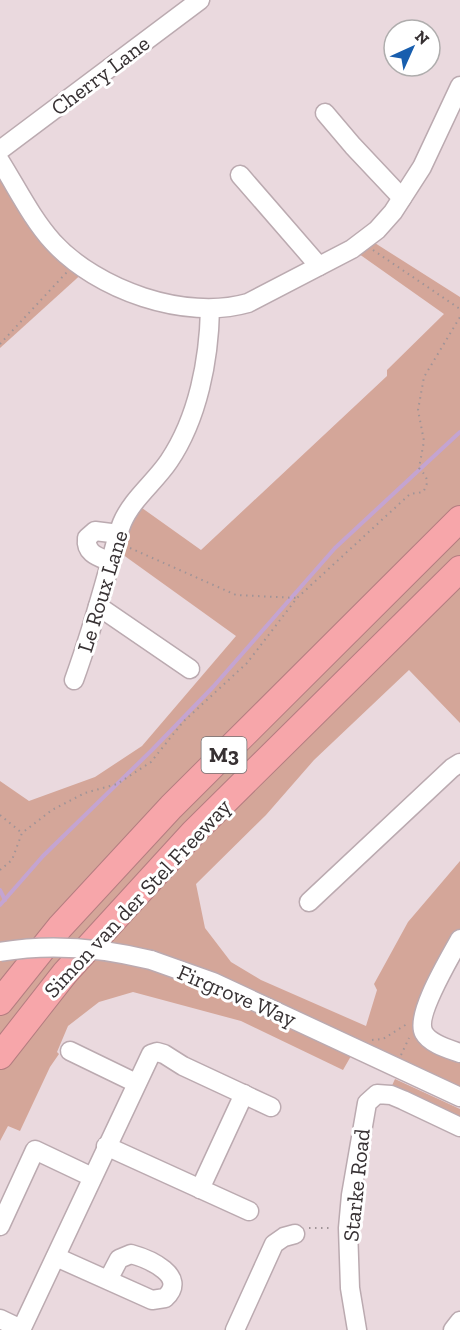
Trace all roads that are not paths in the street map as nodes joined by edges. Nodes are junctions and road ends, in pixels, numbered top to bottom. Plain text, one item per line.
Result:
1 (200, 0) edge
2 (460, 86) edge
3 (325, 113) dead end
4 (0, 150) edge
5 (0, 161) edge
6 (240, 175) dead end
7 (402, 198) junction
8 (319, 266) junction
9 (210, 309) junction
10 (460, 519) edge
11 (118, 538) junction
12 (111, 562) junction
13 (460, 568) edge
14 (98, 606) junction
15 (190, 669) dead end
16 (74, 680) dead end
17 (460, 763) edge
18 (309, 902) dead end
19 (460, 939) edge
20 (0, 952) edge
21 (0, 1002) edge
22 (70, 1051) dead end
23 (460, 1053) edge
24 (0, 1056) edge
25 (136, 1083) junction
26 (244, 1094) junction
27 (460, 1097) edge
28 (271, 1107) dead end
29 (460, 1127) edge
30 (106, 1146) junction
31 (92, 1177) junction
32 (200, 1189) junction
33 (249, 1211) dead end
34 (0, 1226) edge
35 (295, 1234) road end
36 (56, 1257) junction
37 (108, 1280) dead end
38 (0, 1319) edge
39 (460, 1321) edge
40 (21, 1329) edge
41 (235, 1330) edge
42 (357, 1330) edge
43 (453, 1330) edge

1 - 4 street, Cherry Lane
2 - 7 street
3 - 7 street
5 - 9 street
6 - 8 street
7 - 8 street
8 - 9 street
9 - 11 street, Le Roux Lane
10 - 21 highway, Simon van der Stel Freeway / M3
11 - 12 street, Le Roux Lane
11 - 12 street
12 - 14 street, Le Roux Lane
13 - 24 highway, Simon van der Stel Freeway / M3
14 - 15 street
14 - 16 street, Le Roux Lane
17 - 18 street
19 - 23 street
20 - 27 street, Firgrove Way, bridge
22 - 25 street
25 - 26 street
25 - 30 street
26 - 28 street
26 - 32 street
29 - 42 street, Starke Road
30 - 31 street
30 - 32 street
31 - 34 street
31 - 36 street
32 - 33 street
35 - 41 street
36 - 37 street
36 - 40 street
38 - 40 street
39 - 43 street

